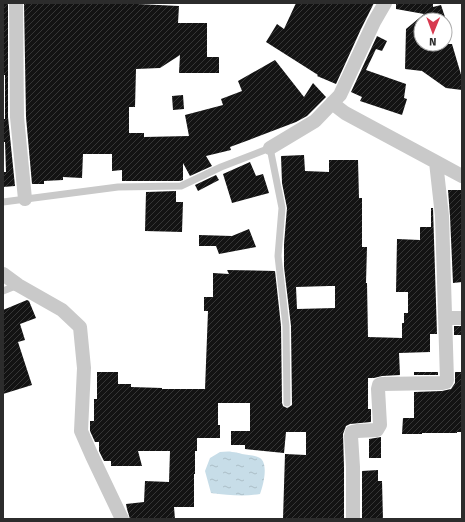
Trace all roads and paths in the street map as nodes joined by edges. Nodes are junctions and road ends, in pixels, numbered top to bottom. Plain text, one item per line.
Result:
1 (16, 3) edge
2 (385, 3) edge
3 (332, 102) junction
4 (270, 148) junction
5 (436, 162) junction
6 (462, 176) edge
7 (24, 199) junction
8 (3, 202) edge
9 (3, 274) edge
10 (18, 284) junction
11 (3, 291) edge
12 (445, 318) junction
13 (462, 318) edge
14 (287, 403) dead end
15 (122, 519) edge
16 (353, 519) edge

1 - 7 street
2 - 3 street
3 - 4 street
3 - 5 street
4 - 7 lane
4 - 14 lane
5 - 6 street
5 - 12 street
7 - 8 lane
9 - 10 street
10 - 11 lane
10 - 15 street
12 - 13 street
12 - 16 street

